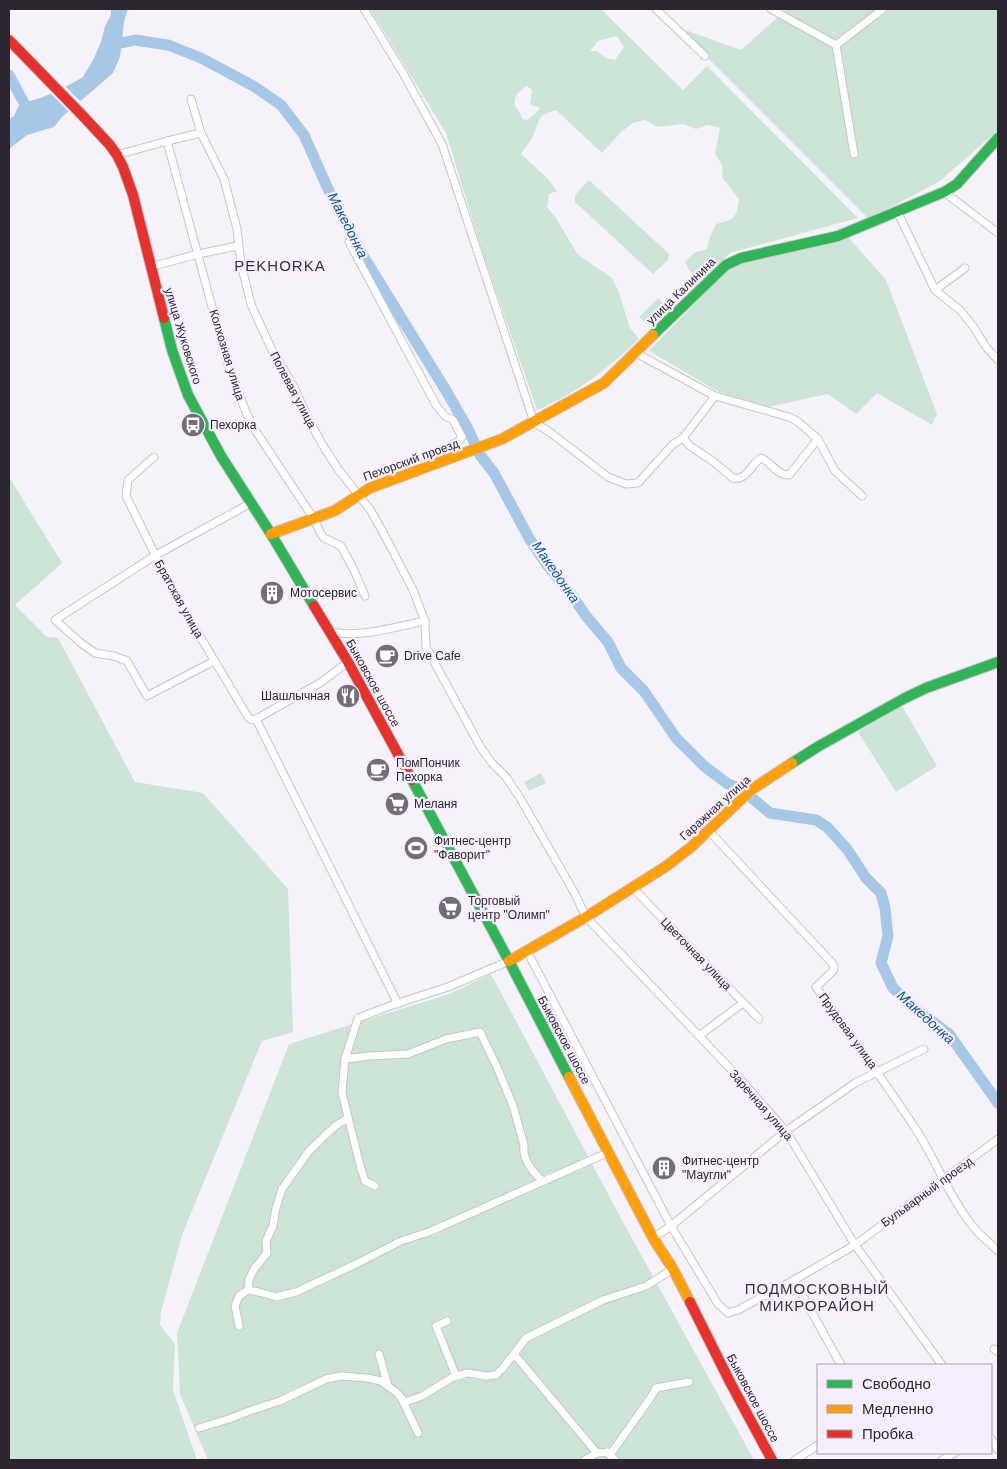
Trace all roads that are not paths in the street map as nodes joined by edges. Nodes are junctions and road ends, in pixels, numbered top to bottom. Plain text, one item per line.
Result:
1 (364, 9) edge
2 (656, 9) edge
3 (771, 9) edge
4 (883, 9) edge
5 (9, 40) edge
6 (836, 44) junction
7 (704, 56) dead end
8 (191, 99) dead end
9 (201, 132) junction
10 (998, 138) edge
11 (167, 140) junction
12 (854, 154) dead end
13 (117, 155) junction
14 (944, 192) junction
15 (897, 211) junction
16 (998, 233) edge
17 (349, 242) dead end
18 (238, 246) junction
19 (198, 254) junction
20 (150, 267) junction
21 (965, 268) dead end
22 (935, 290) junction
23 (636, 353) junction
24 (998, 360) edge
25 (715, 396) junction
26 (534, 422) junction
27 (683, 438) junction
28 (818, 439) junction
29 (477, 449) joint
30 (154, 457) dead end
31 (422, 469) junction
32 (358, 494) junction
33 (862, 496) dead end
34 (251, 503) junction
35 (314, 519) junction
36 (271, 534) junction
37 (156, 555) junction
38 (365, 596) dead end
39 (425, 621) junction
40 (331, 632) junction
41 (214, 661) junction
42 (348, 662) junction
43 (998, 662) edge
44 (252, 718) junction
45 (709, 831) junction
46 (633, 888) junction
47 (586, 916) junction
48 (527, 951) junction
49 (508, 961) junction
50 (744, 1003) junction
51 (398, 1004) junction
52 (759, 1019) dead end
53 (699, 1036) junction
54 (924, 1049) dead end
55 (345, 1059) junction
56 (877, 1071) junction
57 (348, 1118) junction
58 (786, 1131) junction
59 (998, 1139) edge
60 (609, 1152) junction
61 (944, 1180) junction
62 (543, 1181) junction
63 (375, 1186) dead end
64 (672, 1226) junction
65 (653, 1238) junction
66 (855, 1245) junction
67 (998, 1251) edge
68 (673, 1268) junction
69 (794, 1280) junction
70 (248, 1290) junction
71 (447, 1321) dead end
72 (238, 1326) dead end
73 (379, 1354) dead end
74 (514, 1354) junction
75 (934, 1354) junction
76 (840, 1364) edge
77 (935, 1364) edge
78 (941, 1364) edge
79 (456, 1376) junction
80 (689, 1382) dead end
81 (388, 1386) junction
82 (402, 1398) junction
83 (199, 1428) dead end
84 (418, 1433) dead end
85 (817, 1446) edge
86 (607, 1452) junction
87 (597, 1453) junction
88 (953, 1454) edge
89 (585, 1460) edge
90 (615, 1460) edge
91 (772, 1460) edge
92 (795, 1460) edge
93 (942, 1460) edge

1 - 26 street
2 - 7 street
3 - 6 street
4 - 6 street
5 - 13 main road, улица Жуковского
6 - 12 street
8 - 9 street, Полевая улица
9 - 11 street
9 - 18 street, Полевая улица
10 - 14 main road, улица Калинина
11 - 13 street
11 - 19 street, Колхозная улица
13 - 20 main road, улица Жуковского
14 - 15 main road, улица Калинина
14 - 16 street
15 - 22 street
15 - 23 main road, улица Калинина
17 - 31 street
18 - 19 street
18 - 32 street, Полевая улица
19 - 20 street
19 - 35 street, Колхозная улица
20 - 34 main road, улица Жуковского
21 - 22 street
22 - 24 street
23 - 25 street
23 - 26 main road, улица Калинина
25 - 27 street
25 - 28 street
26 - 27 street
26 - 29 main road, улица Калинина
27 - 28 street
28 - 33 street
29 - 31 main road, Пехорский проезд
30 - 37 street
31 - 32 main road, Пехорский проезд
32 - 35 main road, Пехорский проезд
32 - 39 street, Полевая улица
34 - 36 main road, улица Жуковского
34 - 37 street
35 - 36 main road, Пехорский проезд
35 - 38 street, Колхозная улица
36 - 40 main road, улица Жуковского
37 - 41 street, Братская улица
37 - 41 street, Братская улица
39 - 40 street
39 - 47 street, Полевая улица
40 - 42 main road, Быковское шоссе
41 - 44 street, Братская улица
42 - 44 street
42 - 49 main road, Быковское шоссе
43 - 45 main road, Гаражная улица
44 - 51 street, Братская улица
45 - 46 main road, Гаражная улица
45 - 56 street, Прудовая улица
46 - 47 main road, Гаражная улица
46 - 50 street, Цветочная улица
47 - 48 main road, Гаражная улица
47 - 53 street, Заречная улица
48 - 49 main road, Гаражная улица
48 - 64 street
49 - 51 street
49 - 60 main road, Быковское шоссе
50 - 52 street, Цветочная улица
50 - 53 street
51 - 55 street
53 - 58 street, Заречная улица
54 - 56 street
55 - 57 street
55 - 62 street
56 - 58 street
56 - 61 street, Прудовая улица
57 - 63 street
57 - 70 street
58 - 64 street
58 - 66 street, Заречная улица
59 - 61 street, Бульварный проезд
60 - 62 street
60 - 65 main road, Быковское шоссе
61 - 66 street, Бульварный проезд
61 - 67 street, Прудовая улица
62 - 70 street
64 - 65 street
64 - 69 street, Бульварный проезд
65 - 68 main road, Быковское шоссе
66 - 69 street, Бульварный проезд
66 - 75 street, Заречная улица
68 - 74 street
68 - 91 main road, Быковское шоссе
69 - 76 street
70 - 72 street
71 - 79 street
73 - 81 street
74 - 79 street
74 - 87 street
75 - 77 street
75 - 78 street, Заречная улица
79 - 82 street
80 - 86 street
81 - 82 street
81 - 83 street
82 - 84 street
85 - 92 street
86 - 87 street
86 - 90 street
87 - 89 street
88 - 93 street

